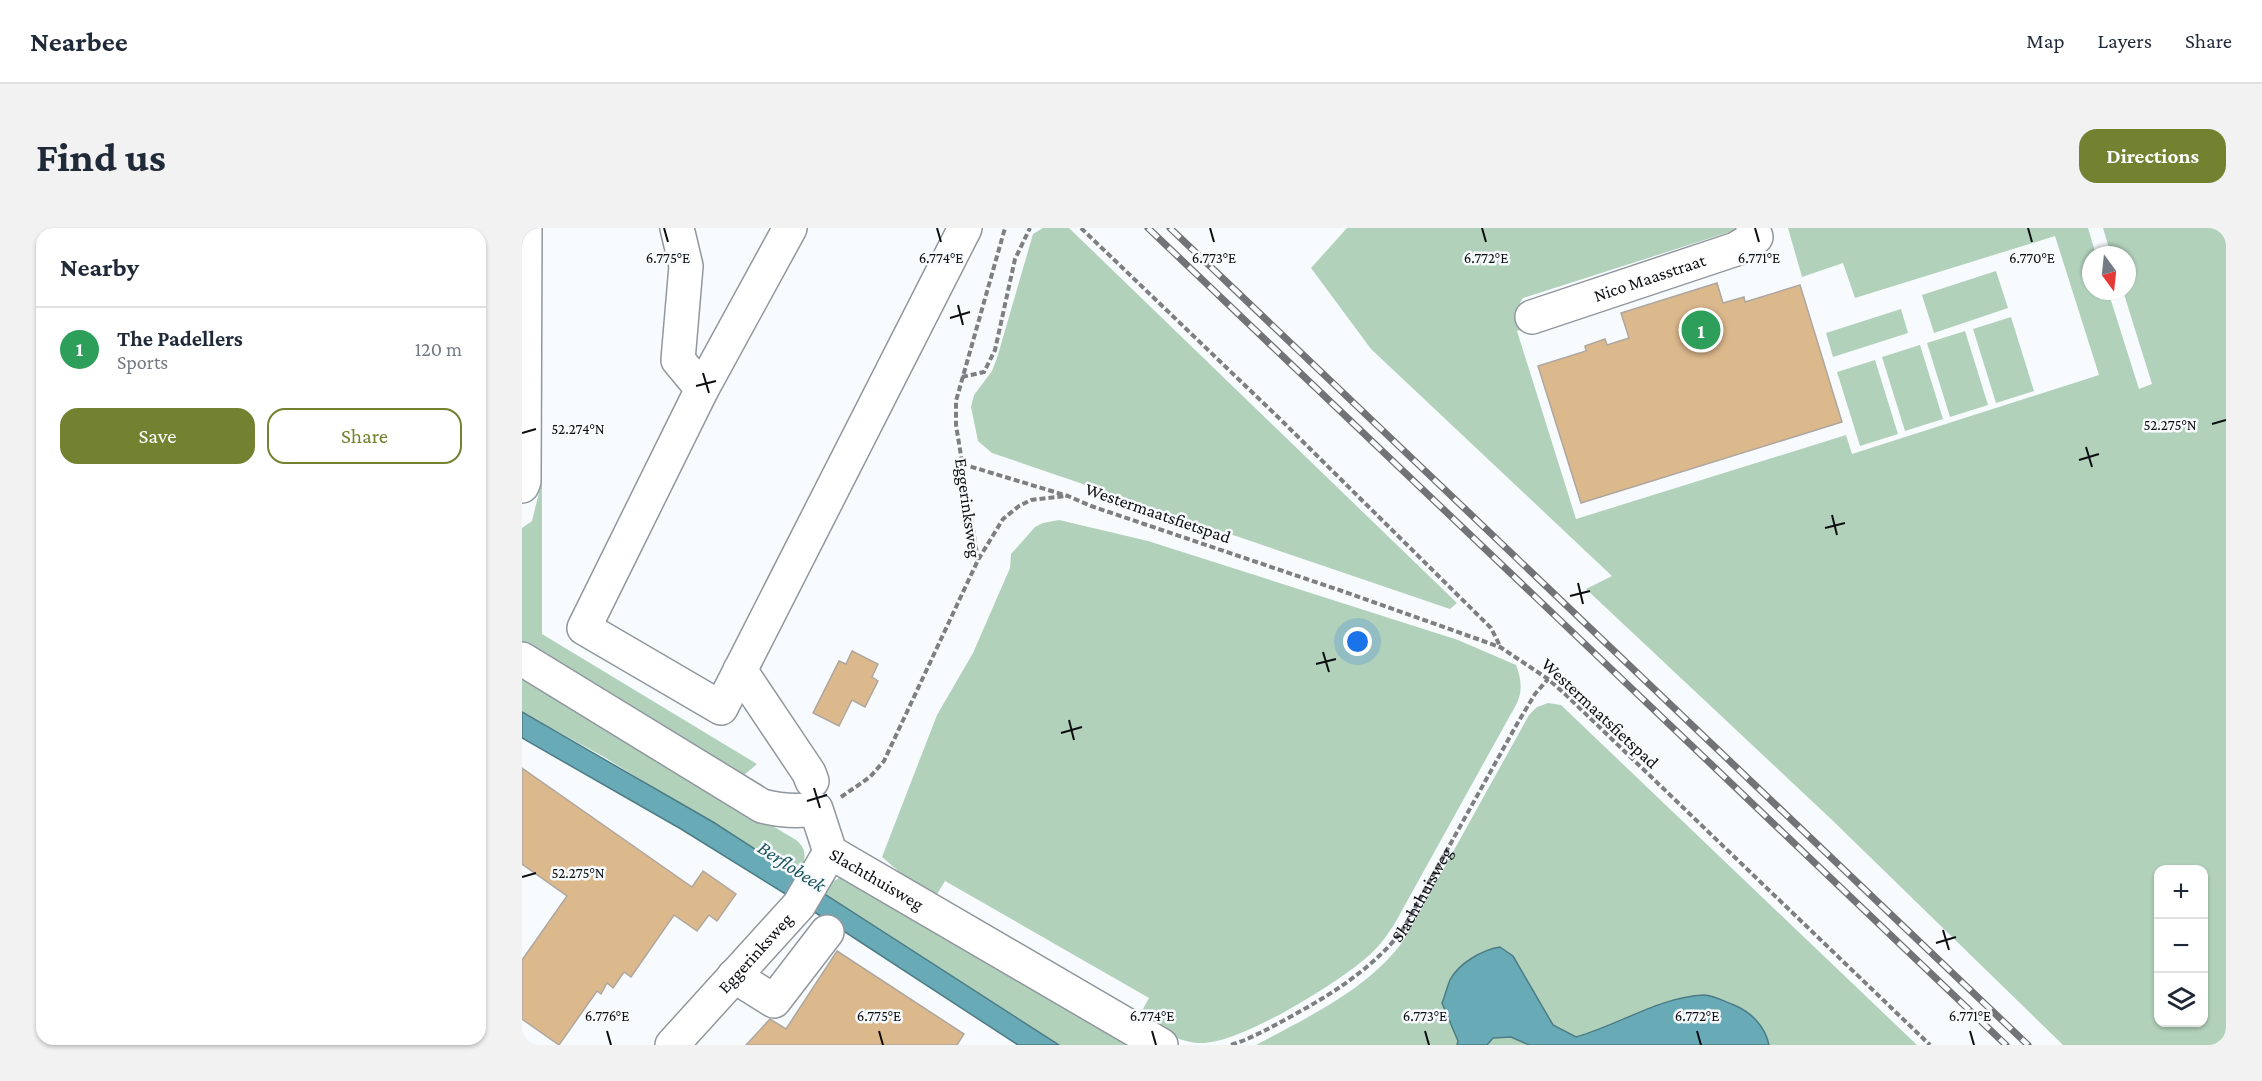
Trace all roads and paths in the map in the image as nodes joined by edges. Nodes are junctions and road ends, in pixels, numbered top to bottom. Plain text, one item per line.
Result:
1 (525, 228) edge
2 (677, 228) edge
3 (790, 228) edge
4 (965, 228) edge
5 (1005, 228) edge
6 (1030, 228) edge
7 (1081, 228) edge
8 (1753, 228) edge
9 (523, 312) edge
10 (1532, 317) dead end
11 (962, 377) junction
12 (702, 389) junction
13 (962, 464) junction
14 (522, 486) edge
15 (1068, 496) junction
16 (978, 561) junction
17 (1500, 647) junction
18 (522, 659) edge
19 (740, 670) junction
20 (1548, 679) junction
21 (814, 795) junction
22 (814, 879) junction
23 (827, 932) dead end
24 (734, 976) junction
25 (672, 1045) edge
26 (1161, 1045) edge
27 (1231, 1045) edge
28 (1930, 1045) edge

1 - 9 street
2 - 12 street
3 - 12 street
4 - 19 street
5 - 11 path, Eggerinksweg
6 - 11 path
7 - 17 path
8 - 10 street, Nico Maasstraat
9 - 14 street
11 - 13 path, Eggerinksweg
12 - 19 street
13 - 15 path, Westermaatsfietspad
13 - 16 path, Eggerinksweg
15 - 16 path, Westermaatsfietspad
15 - 17 path, Westermaatsfietspad
16 - 21 path, Eggerinksweg
17 - 20 path, Westermaatsfietspad
18 - 21 street
19 - 21 street, Slachthuisweg
20 - 27 path, Slachthuisweg
20 - 28 path, Westermaatsfietspad
21 - 22 street, Slachthuisweg
22 - 24 street, Eggerinksweg
22 - 26 street, Slachthuisweg
23 - 24 street
24 - 25 street, Eggerinksweg

